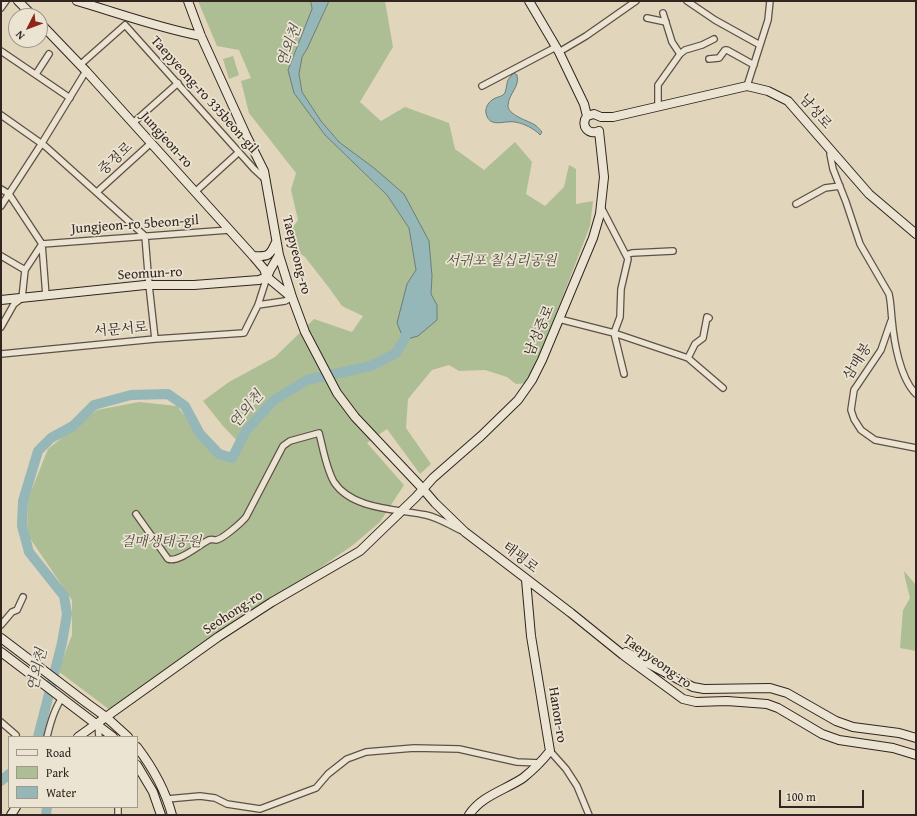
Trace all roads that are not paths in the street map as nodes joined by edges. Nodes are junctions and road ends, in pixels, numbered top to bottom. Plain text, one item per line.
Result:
1 (6, 1) edge
2 (77, 1) edge
3 (188, 1) edge
4 (529, 1) edge
5 (636, 1) edge
6 (686, 1) edge
7 (770, 1) edge
8 (1, 8) edge
9 (663, 13) dead end
10 (128, 16) junction
11 (647, 18) dead end
12 (666, 22) junction
13 (125, 25) junction
14 (48, 31) edge
15 (201, 36) junction
16 (714, 39) dead end
17 (760, 45) junction
18 (557, 50) junction
19 (1, 51) edge
20 (48, 54) dead end
21 (680, 54) junction
22 (709, 58) dead end
23 (754, 65) junction
24 (83, 67) junction
25 (36, 74) junction
26 (178, 83) junction
27 (482, 86) dead end
28 (747, 86) junction
29 (70, 98) junction
30 (658, 107) junction
31 (1, 115) edge
32 (590, 115) junction
33 (133, 123) junction
34 (599, 126) junction
35 (42, 143) junction
36 (151, 143) junction
37 (239, 152) junction
38 (832, 152) junction
39 (266, 180) junction
40 (840, 186) junction
41 (1, 189) edge
42 (97, 192) junction
43 (195, 192) junction
44 (8, 194) junction
45 (796, 204) dead end
46 (1, 206) edge
47 (601, 206) junction
48 (229, 230) junction
49 (916, 234) edge
50 (145, 236) junction
51 (277, 241) junction
52 (42, 244) junction
53 (673, 251) dead end
54 (279, 255) junction
55 (626, 255) junction
56 (1, 256) edge
57 (253, 256) junction
58 (25, 270) junction
59 (267, 277) junction
60 (148, 285) junction
61 (46, 296) junction
62 (22, 298) junction
63 (292, 298) junction
64 (1, 300) edge
65 (258, 305) junction
66 (709, 318) dead end
67 (559, 319) junction
68 (892, 319) junction
69 (1, 327) edge
70 (614, 333) junction
71 (155, 339) junction
72 (1, 354) edge
73 (688, 358) junction
74 (624, 374) dead end
75 (723, 388) dead end
76 (916, 394) edge
77 (916, 448) edge
78 (423, 488) junction
79 (402, 511) junction
80 (136, 514) dead end
81 (465, 532) junction
82 (526, 580) junction
83 (23, 597) dead end
84 (1, 625) edge
85 (1, 638) edge
86 (607, 642) junction
87 (1, 653) edge
88 (62, 698) junction
89 (106, 717) junction
90 (1, 722) edge
91 (97, 724) junction
92 (16, 735) dead end
93 (47, 736) edge
94 (79, 736) edge
95 (99, 736) edge
96 (111, 736) edge
97 (127, 736) edge
98 (916, 738) edge
99 (138, 748) edge
100 (550, 751) junction
101 (916, 755) edge
102 (540, 763) junction
103 (138, 767) edge
104 (167, 799) junction
105 (160, 815) edge
106 (172, 815) edge
107 (469, 815) edge
108 (589, 815) edge

1 - 8 street
2 - 10 street
3 - 15 street, Taepyeong-ro
4 - 18 street, 남성중로
5 - 18 street
6 - 17 street
7 - 17 street
9 - 12 street
10 - 13 street
10 - 15 street
11 - 12 street
12 - 21 street
13 - 24 street
13 - 26 street, Taepyeong-ro 335beon-gil
14 - 24 street, Jungjeon-ro
15 - 39 street, Taepyeong-ro
16 - 21 street
17 - 23 street
18 - 27 street
18 - 32 street, 남성중로
19 - 25 street
20 - 25 street
21 - 30 street
22 - 23 street
23 - 28 street
24 - 29 street
24 - 33 street, Jungjeon-ro
25 - 29 street
26 - 33 street
26 - 37 street, Taepyeong-ro 335beon-gil
28 - 30 street, 남성로
28 - 38 street, 남성로
29 - 35 street
30 - 34 street, 남성로
31 - 35 street
32 - 34 street
32 - 34 street, 남성중로
33 - 36 street, Jungjeon-ro
34 - 47 street, 남성중로
35 - 42 street
35 - 44 street
36 - 42 street, 중정로
36 - 43 street, Jungjeon-ro
37 - 39 street, Taepyeong-ro 335beon-gil
37 - 43 street
38 - 40 street, 삼매봉
38 - 49 street, 남성로
39 - 51 street, Taepyeong-ro
40 - 45 street
40 - 68 street, 삼매봉
41 - 44 street
42 - 50 street
43 - 48 street, Jungjeon-ro
44 - 46 street
44 - 52 street
47 - 55 street
47 - 67 street, 남성중로
48 - 50 street, Jungjeon-ro 5beon-gil
48 - 57 street, Jungjeon-ro
50 - 52 street, Jungjeon-ro 5beon-gil
50 - 60 street
51 - 54 street, Taepyeong-ro
51 - 57 street
52 - 58 street
52 - 61 street
53 - 55 street
54 - 59 street
54 - 63 street, Taepyeong-ro
55 - 70 street
56 - 58 street
57 - 59 street, Jungjeon-ro
58 - 62 street
59 - 60 street, Seomun-ro
59 - 63 street
59 - 65 street
60 - 61 street, Seomun-ro
60 - 71 street
61 - 62 street, Seomun-ro
62 - 64 street, Seomun-ro
62 - 69 street
63 - 65 street
63 - 78 street, Taepyeong-ro
65 - 71 street, 서문서로
66 - 73 street
67 - 70 street
67 - 78 street, 남성중로
68 - 76 street, 삼매봉
68 - 77 street, 삼매봉
70 - 73 street
70 - 74 street
71 - 72 street, 서문서로
73 - 75 street
78 - 79 street, Seohong-ro
78 - 81 street, 태평로
79 - 80 street
79 - 81 street
79 - 89 street, Seohong-ro
81 - 82 street, 태평로
82 - 86 street, 태평로
82 - 100 street, Hanon-ro
83 - 84 street
85 - 89 street
86 - 98 street, Taepyeong-ro
86 - 101 street, Taepyeong-ro
87 - 88 street
88 - 91 street
88 - 93 street
89 - 91 street, Seohong-ro
89 - 97 street
90 - 92 street
91 - 94 street, Seohong-ro
91 - 95 street
91 - 96 street
99 - 104 street
100 - 102 street, Hanon-ro
100 - 108 street
102 - 104 street
102 - 107 street, Hanon-ro
103 - 105 street
104 - 106 street

